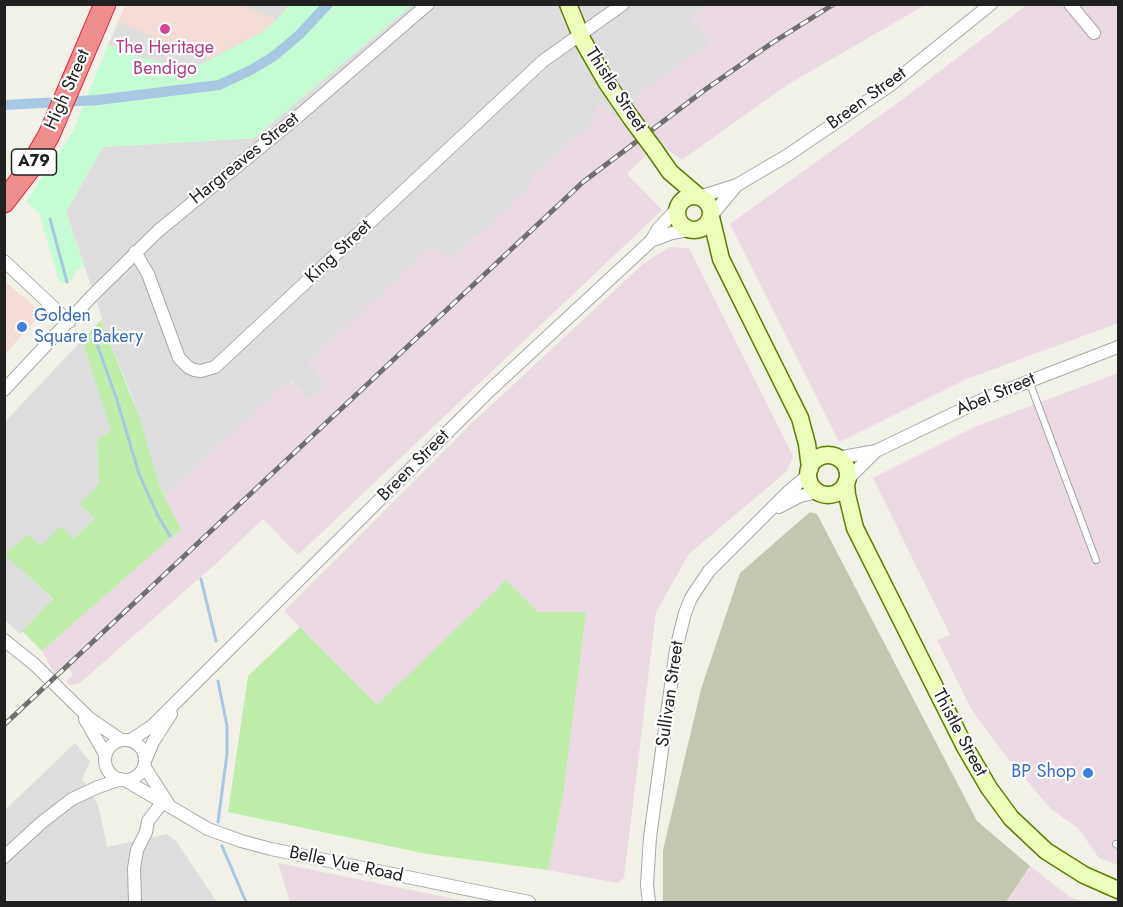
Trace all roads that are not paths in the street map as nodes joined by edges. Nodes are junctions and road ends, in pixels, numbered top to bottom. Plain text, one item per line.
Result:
1 (94, 4) edge
2 (105, 4) edge
3 (428, 4) edge
4 (568, 4) edge
5 (623, 4) edge
6 (991, 4) edge
7 (1071, 4) edge
8 (1094, 33) dead end
9 (580, 34) junction
10 (65, 87) junction
11 (52, 119) junction
12 (670, 172) junction
13 (4, 183) edge
14 (737, 185) junction
15 (699, 196) junction
16 (4, 202) edge
17 (677, 209) junction
18 (711, 216) junction
19 (689, 230) junction
20 (651, 241) junction
21 (135, 252) junction
22 (721, 259) junction
23 (4, 261) edge
24 (69, 322) junction
25 (1119, 347) edge
26 (1029, 381) junction
27 (4, 390) edge
28 (800, 418) junction
29 (876, 451) junction
30 (834, 457) junction
31 (809, 472) junction
32 (847, 481) junction
33 (820, 493) junction
34 (765, 516) junction
35 (855, 528) junction
36 (1096, 560) dead end
37 (4, 640) edge
38 (183, 695) junction
39 (75, 706) junction
40 (126, 740) junction
41 (106, 760) junction
42 (145, 764) junction
43 (123, 780) junction
44 (81, 794) junction
45 (166, 802) junction
46 (4, 857) edge
47 (1119, 890) edge
48 (524, 902) edge
49 (135, 903) edge
50 (649, 903) edge

1 - 10 highway, High Street / A79
2 - 10 highway, High Street / A79
3 - 21 street, Hargreaves Street
4 - 9 street, Thistle Street
5 - 9 street, King Street
6 - 14 street, Breen Street
7 - 8 street
9 - 12 street, Thistle Street, bridge
9 - 21 street, King Street
10 - 11 highway, High Street / A79
11 - 13 highway, High Street / A79
11 - 16 highway, High Street / A79
12 - 15 street, Thistle Street
12 - 17 street, Thistle Street
14 - 15 street, Breen Street
14 - 18 street, Breen Street
15 - 17 street
15 - 18 street
17 - 19 street
17 - 20 street, Breen Street
18 - 19 street
18 - 22 street
19 - 20 street, Breen Street
19 - 22 street
20 - 38 street, Breen Street
21 - 24 street, Hargreaves Street
22 - 28 street
23 - 24 street
24 - 27 street, Hargreaves Street
25 - 26 street, Abel Street
26 - 29 street, Abel Street
26 - 36 lane
28 - 30 street
28 - 31 street
29 - 30 street, Abel Street
29 - 32 street, Abel Street
30 - 31 street
30 - 32 street
31 - 33 street
31 - 34 street, Sullivan Street
32 - 33 street
32 - 35 street, Thistle Street
33 - 34 street, Sullivan Street
33 - 35 street, Thistle Street
34 - 50 street, Sullivan Street
35 - 47 street, Thistle Street
37 - 39 street
38 - 40 street, Breen Street
38 - 42 street, Breen Street
39 - 40 street
39 - 41 street
40 - 41 street
40 - 42 street
41 - 43 street
41 - 44 street
42 - 43 street
42 - 45 street, Belle Vue Road
43 - 44 street
43 - 45 street, Belle Vue Road
44 - 46 street
45 - 48 street, Belle Vue Road
45 - 49 street

